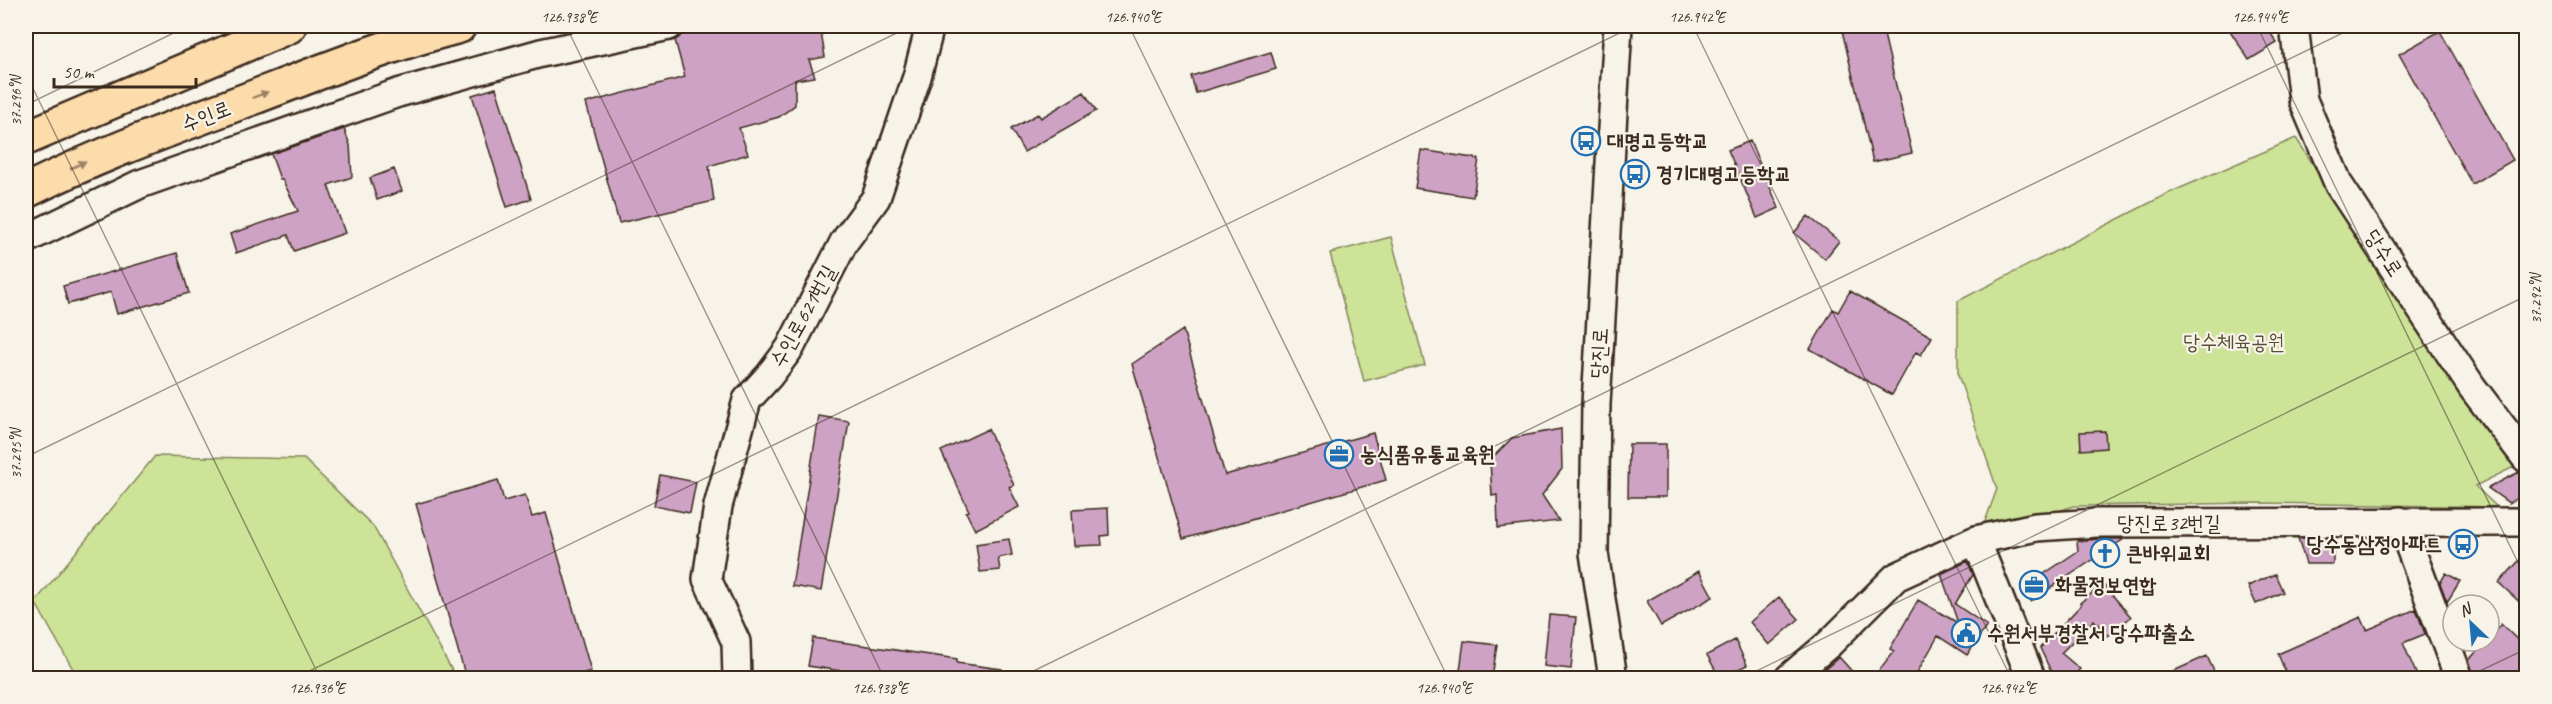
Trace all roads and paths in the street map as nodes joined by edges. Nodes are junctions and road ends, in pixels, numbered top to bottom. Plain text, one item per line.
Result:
1 (289, 26) edge
2 (459, 26) edge
3 (669, 26) edge
4 (930, 26) edge
5 (1618, 26) edge
6 (2294, 26) edge
7 (26, 138) edge
8 (26, 191) edge
9 (26, 239) edge
10 (2526, 458) edge
11 (2400, 521) junction
12 (2526, 522) edge
13 (1976, 540) junction
14 (737, 678) edge
15 (1613, 678) edge
16 (1789, 678) edge
17 (2031, 678) edge
18 (2459, 678) edge

1 - 7 highway
8 -> 2 highway, 수인로
3 - 9 street
4 - 14 street, 수인로621번길
5 - 15 street, 당진로
6 - 10 street, 당수로
11 - 12 street, 당진로32번길
11 - 13 street, 당진로32번길
11 - 18 street
13 - 16 street, 당진로32번길
13 - 17 street

